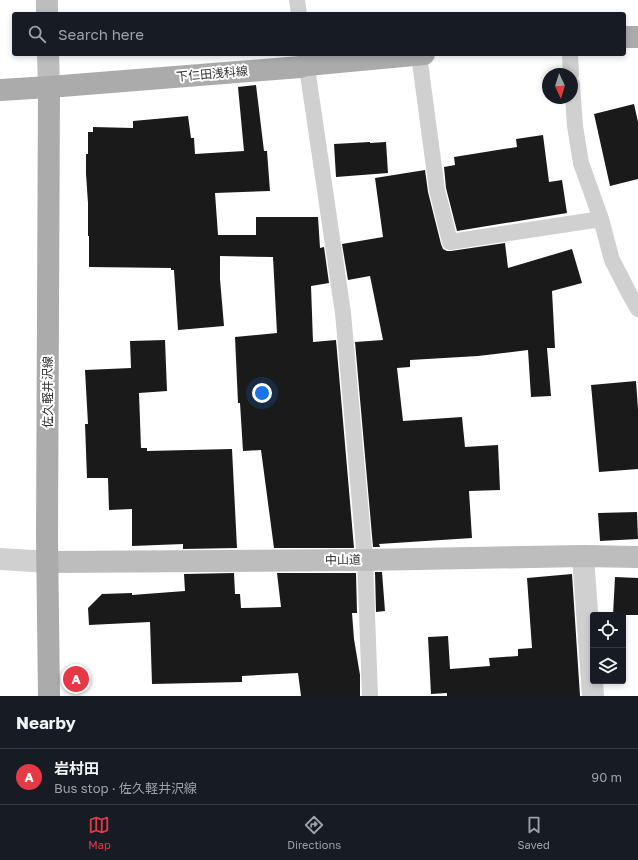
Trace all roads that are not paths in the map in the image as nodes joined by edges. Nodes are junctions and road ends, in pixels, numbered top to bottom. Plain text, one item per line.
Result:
1 (47, 0) edge
2 (297, 0) edge
3 (47, 12) edge
4 (299, 12) edge
5 (626, 37) edge
6 (638, 37) edge
7 (48, 56) edge
8 (375, 56) edge
9 (421, 56) edge
10 (570, 56) edge
11 (306, 59) edge
12 (571, 68) edge
13 (49, 87) junction
14 (0, 90) edge
15 (574, 104) edge
16 (601, 220) junction
17 (638, 308) edge
18 (583, 556) junction
19 (638, 557) edge
20 (0, 559) edge
21 (365, 560) junction
22 (48, 562) junction
23 (49, 696) edge
24 (370, 696) edge
25 (593, 696) edge

1 - 3 street
2 - 4 lane
5 - 6 main road
7 - 13 street
8 - 11 main road, 下仁田浅科線
9 - 16 lane
10 - 12 lane
11 - 13 main road, 下仁田浅科線
11 - 21 lane
13 - 14 main road, 下仁田浅科線
13 - 22 main road, 佐久軽井沢線
15 - 16 lane
16 - 17 lane
18 - 19 street, 中山道
18 - 21 street, 中山道
18 - 25 street
20 - 22 street
21 - 22 street, 中山道
21 - 24 lane
22 - 23 main road, 佐久軽井沢線

